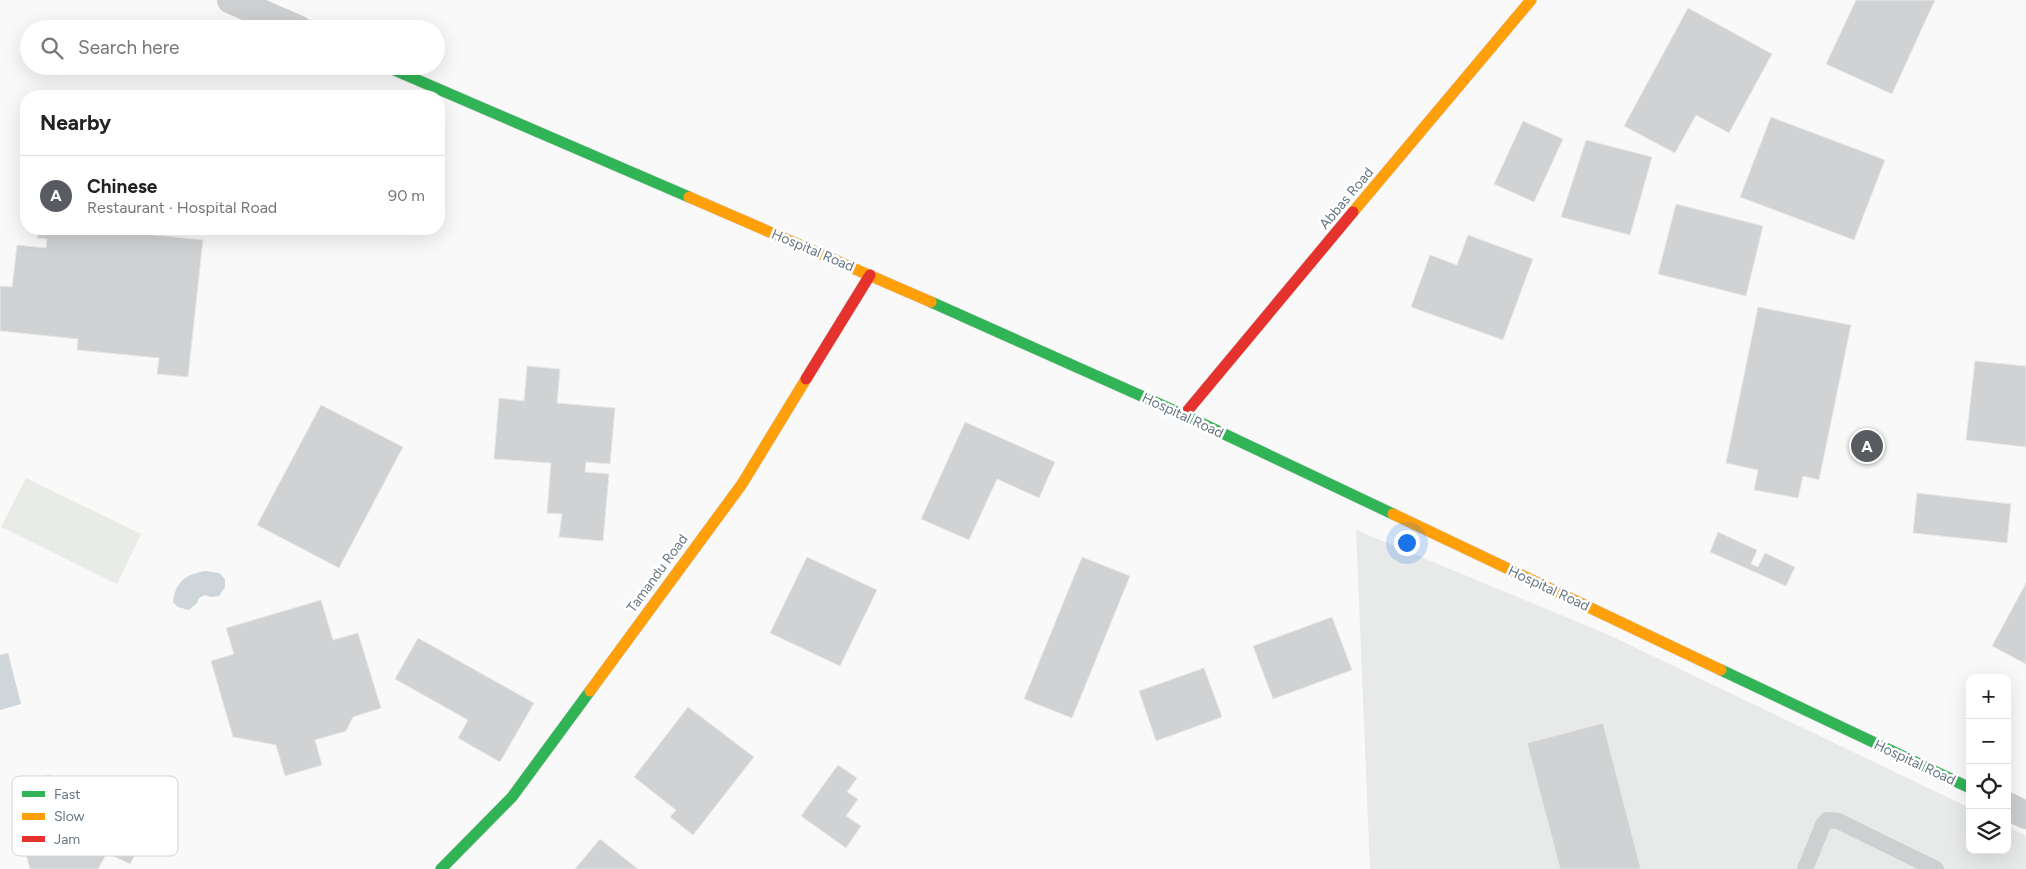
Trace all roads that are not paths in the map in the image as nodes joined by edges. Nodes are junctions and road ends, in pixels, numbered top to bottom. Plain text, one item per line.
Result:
1 (231, 0) edge
2 (1531, 0) edge
3 (277, 20) edge
4 (406, 75) edge
5 (441, 90) edge
6 (445, 92) edge
7 (870, 275) junction
8 (1184, 415) junction
9 (1966, 786) edge
10 (2011, 808) edge
11 (2026, 815) edge
12 (441, 869) edge
13 (1805, 869) edge
14 (1936, 869) edge

1 - 3 street
2 - 8 street, Abbas Road
4 - 5 street, Hospital Road
6 - 7 street, Hospital Road
7 - 8 street, Hospital Road
7 - 12 street, Tamandu Road
8 - 9 street, Hospital Road
10 - 11 street
13 - 14 lane

